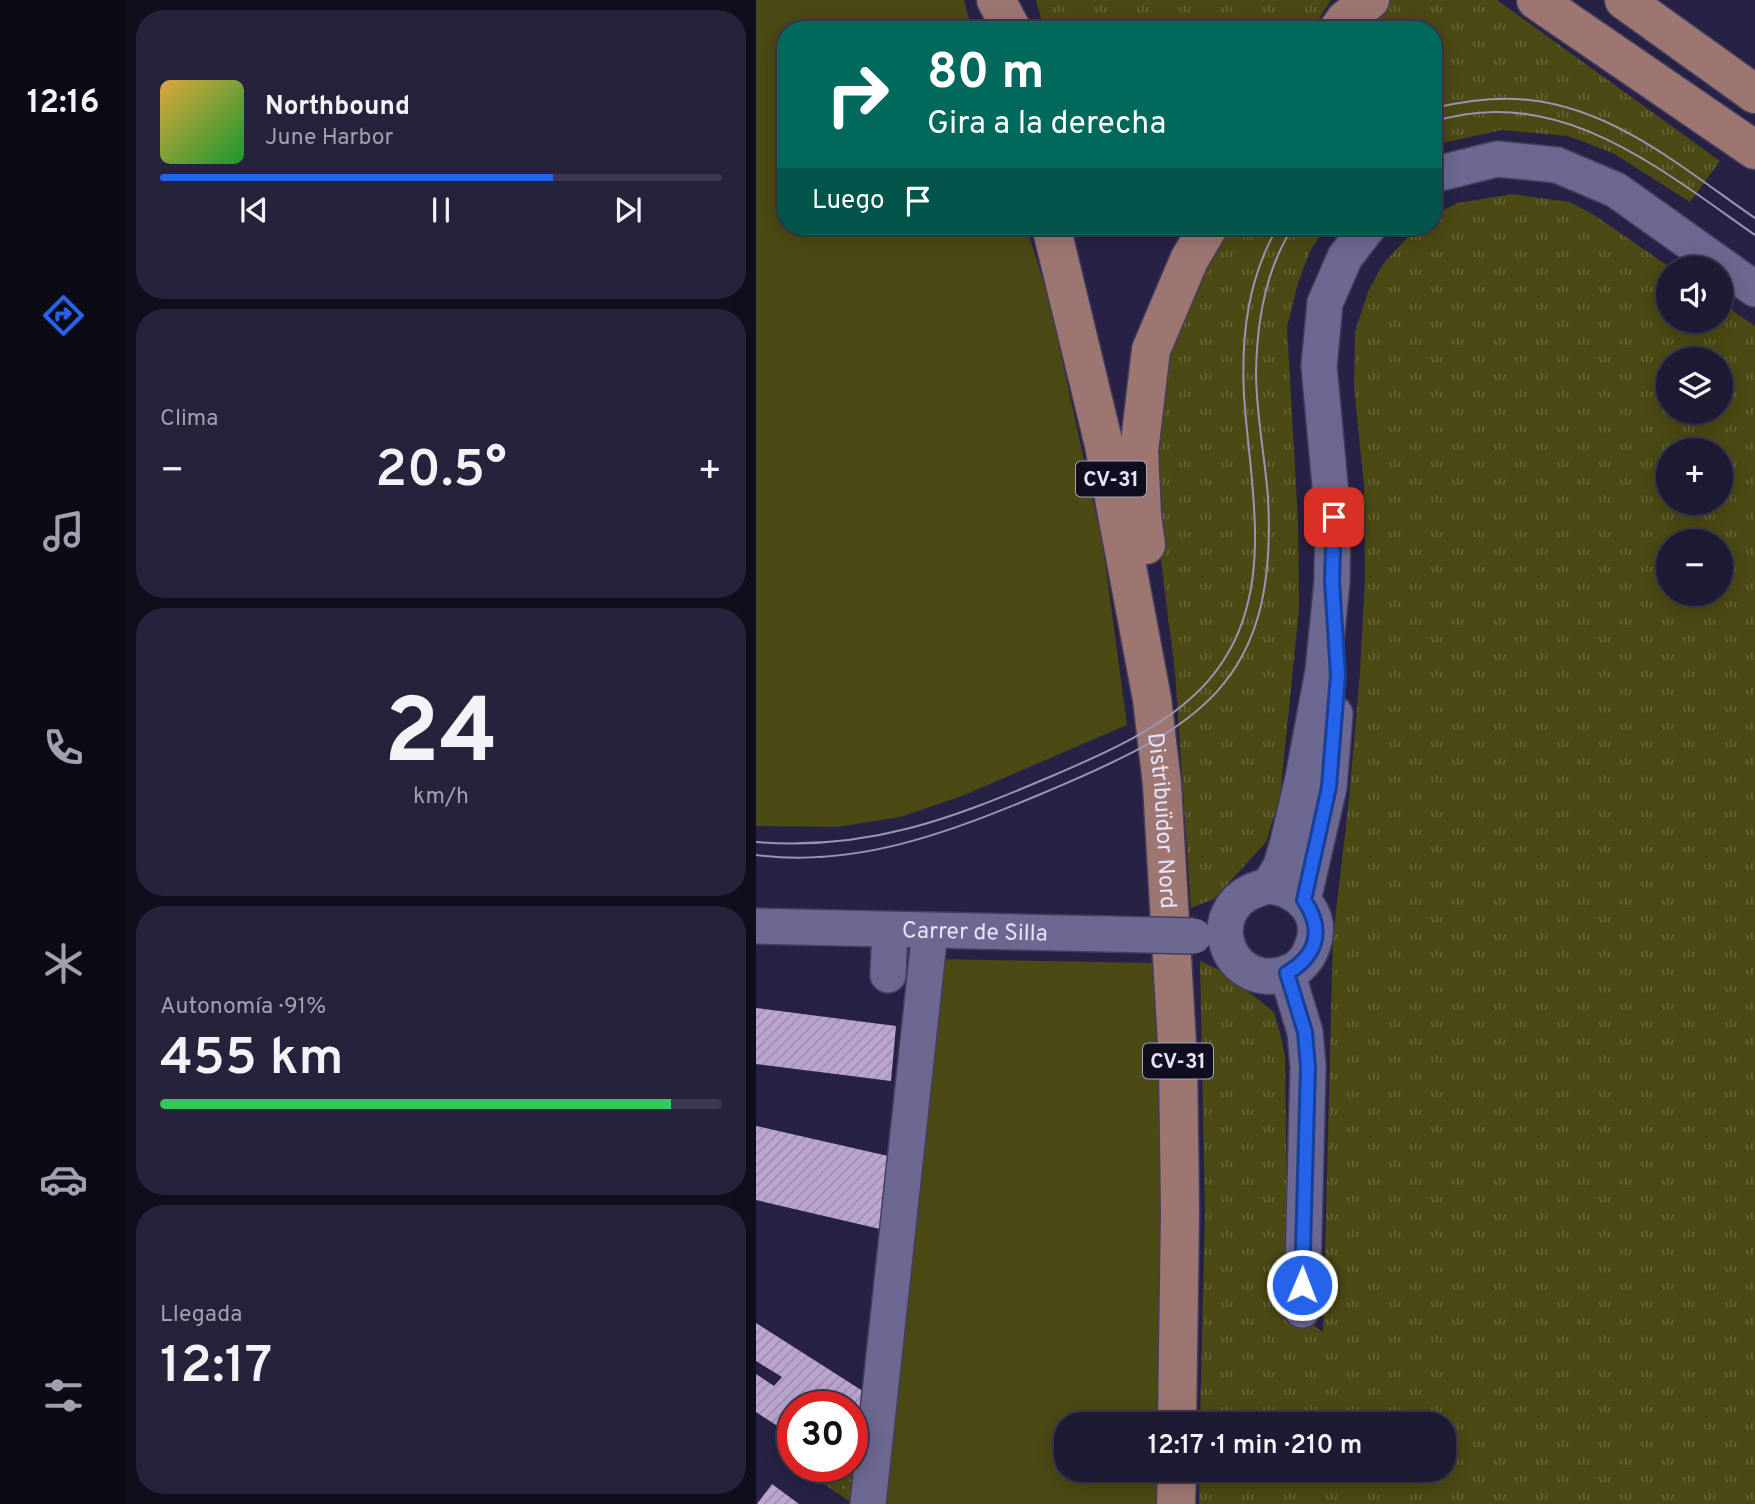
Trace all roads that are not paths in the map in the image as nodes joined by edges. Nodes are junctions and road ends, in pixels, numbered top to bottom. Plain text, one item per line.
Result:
1 (1536, 0) edge
2 (1623, 0) edge
3 (1755, 94) edge
4 (1755, 150) edge
5 (1442, 173) edge
6 (1053, 235) edge
7 (1204, 235) edge
8 (1362, 235) edge
9 (1755, 289) edge
10 (1332, 581) junction
11 (1152, 699) junction
12 (1269, 886) junction
13 (1304, 900) junction
14 (1226, 918) junction
15 (756, 926) edge
16 (890, 930) junction
17 (930, 932) junction
18 (1194, 936) junction
19 (1234, 959) junction
20 (1287, 973) junction
21 (888, 975) dead end
22 (1302, 1310) dead end
23 (1177, 1412) edge
24 (1177, 1482) edge
25 (868, 1504) edge
26 (1176, 1504) edge

1 - 4 main road
2 - 3 main road
5 - 9 street
6 - 11 main road, Distribuïdor Nord / CV-31
7 - 11 main road
8 - 10 street
10 - 12 street
10 - 13 street
11 - 23 main road, Distribuïdor Nord / CV-31
12 - 13 street
12 - 14 street
13 - 20 street
14 - 18 street
14 - 19 street
15 - 16 street, Carrer de Silla
16 - 17 street, Carrer de Silla
16 - 21 street
17 - 18 street, Carrer de Silla, bridge
17 - 25 street
18 - 19 street, Carrer de Silla
19 - 20 street
20 - 22 street
24 - 26 main road

